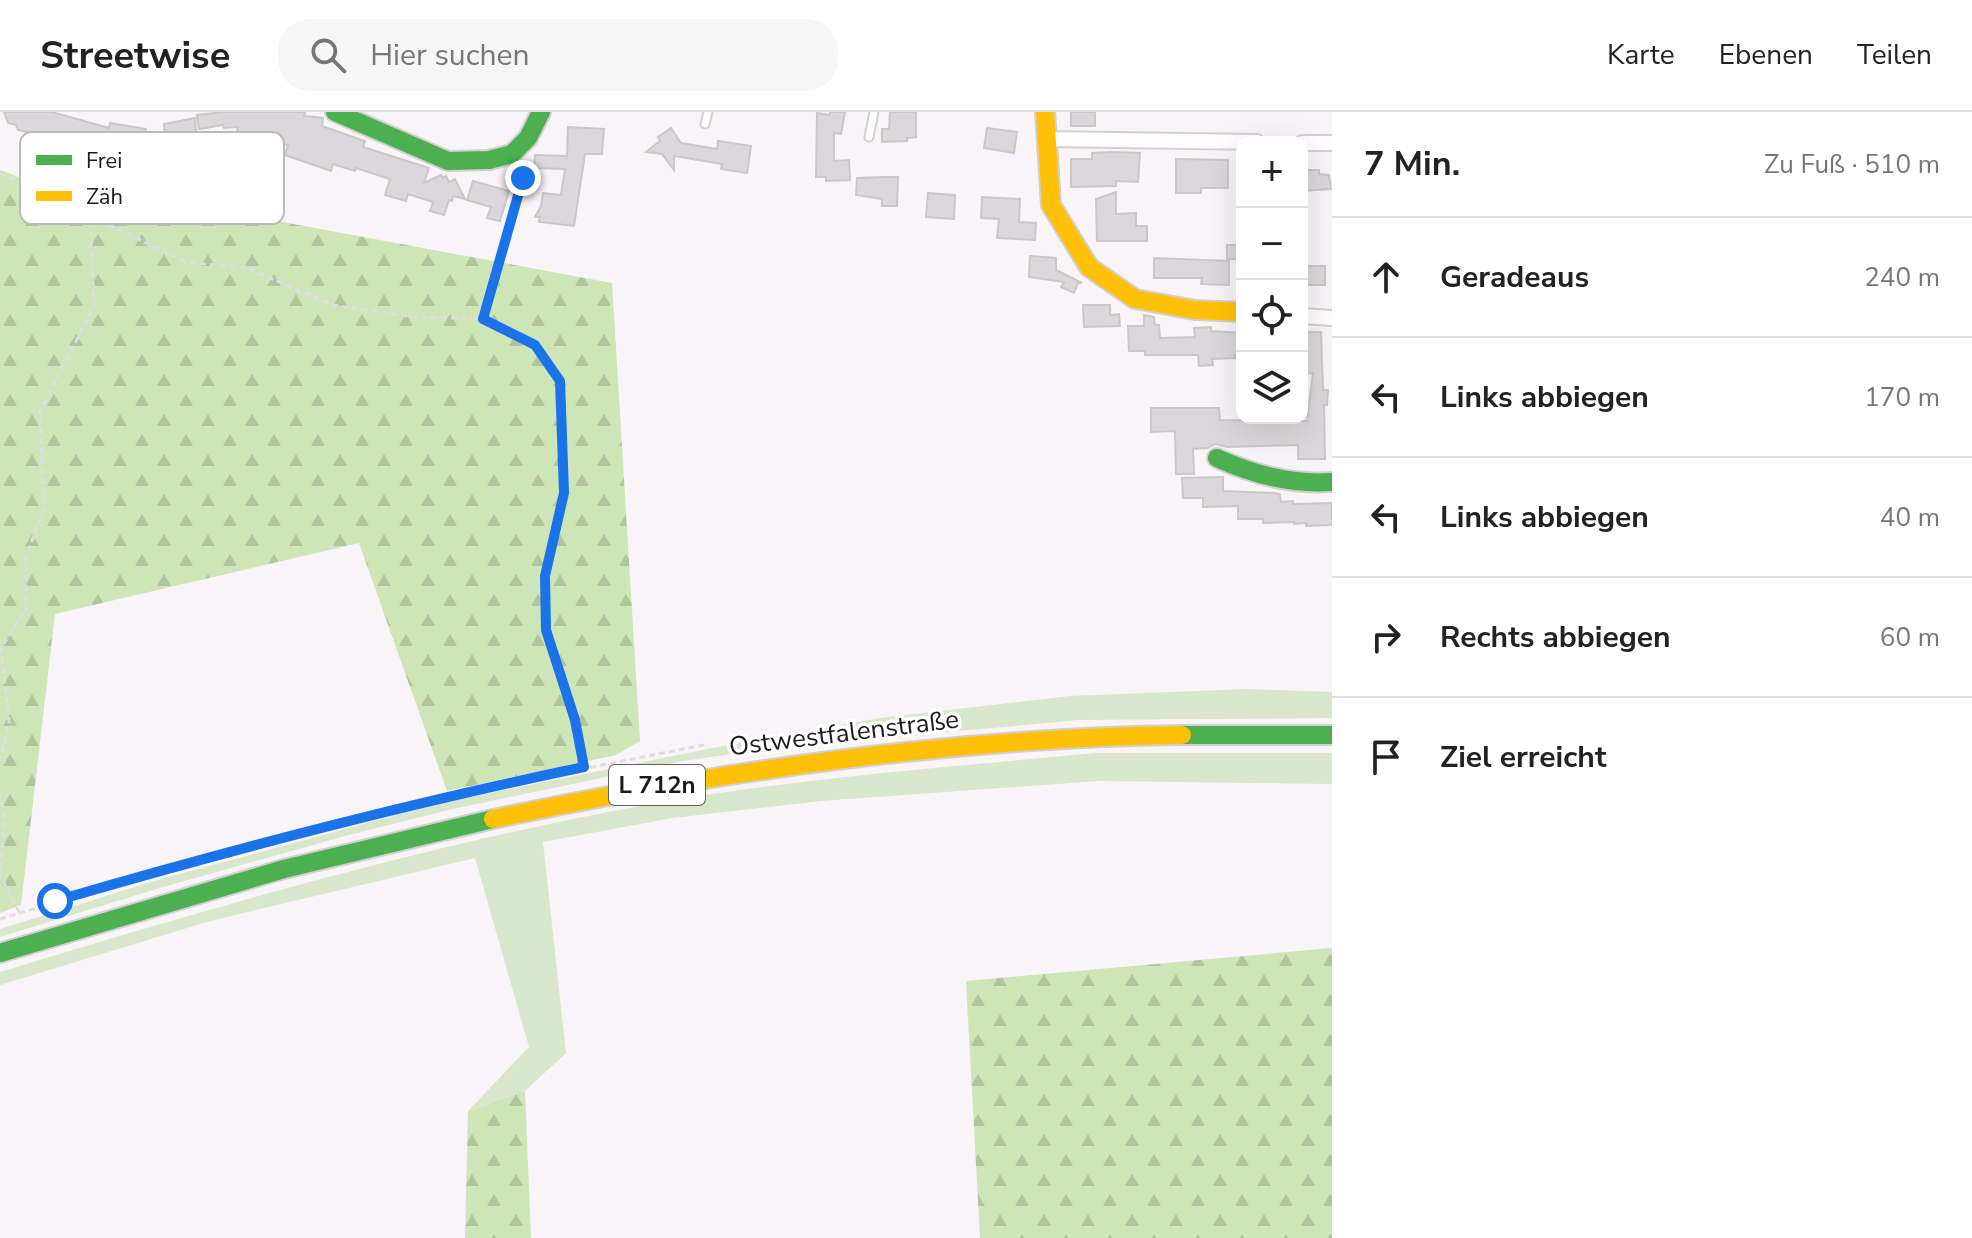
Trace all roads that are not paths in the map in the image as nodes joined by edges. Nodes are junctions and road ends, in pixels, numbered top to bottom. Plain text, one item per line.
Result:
1 (335, 112) edge
2 (541, 112) edge
3 (708, 112) edge
4 (874, 112) edge
5 (1045, 112) edge
6 (705, 124) dead end
7 (869, 137) dead end
8 (1045, 139) junction
9 (1236, 142) edge
10 (1308, 143) edge
11 (1332, 143) edge
12 (1236, 312) edge
13 (1308, 316) edge
14 (1332, 318) edge
15 (1217, 458) dead end
16 (1332, 482) edge
17 (1332, 735) edge
18 (0, 953) edge

1 - 2 main road
3 - 6 lane
4 - 7 lane
5 - 8 main road
8 - 9 street
8 - 12 main road
10 - 11 street
13 - 14 street
15 - 16 main road
17 - 18 main road, Ostwestfalenstraße / L 712n

